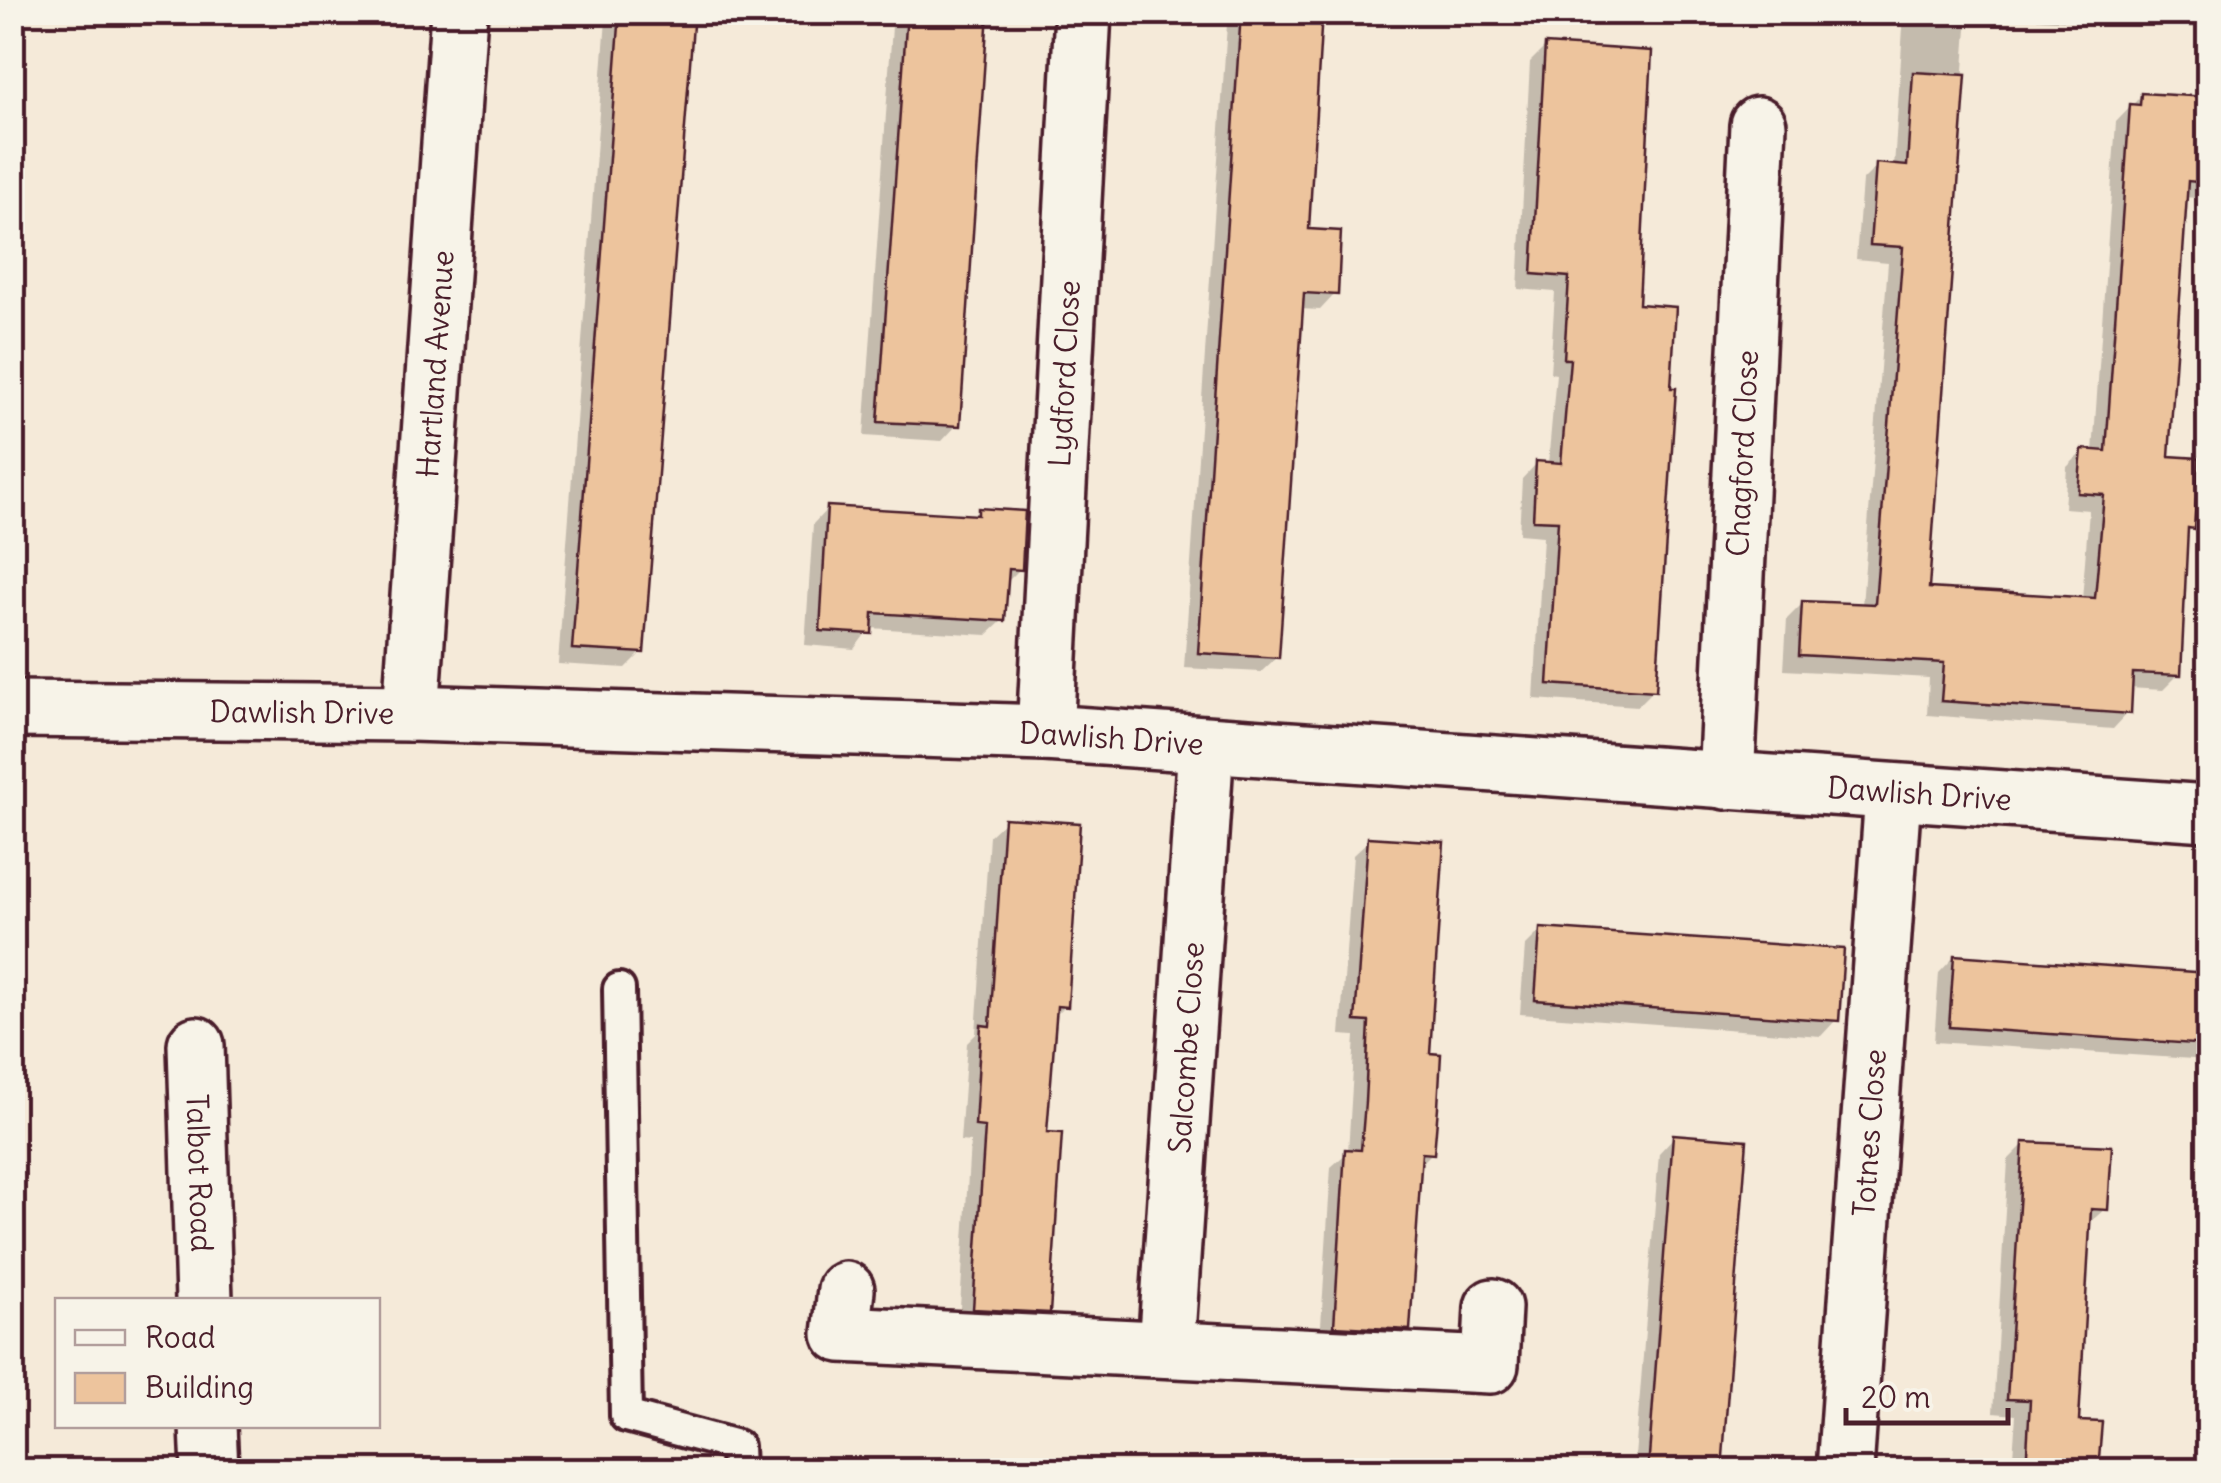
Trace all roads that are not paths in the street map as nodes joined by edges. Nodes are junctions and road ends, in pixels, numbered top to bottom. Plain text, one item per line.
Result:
1 (459, 12) edge
2 (1083, 12) edge
3 (1758, 125) dead end
4 (12, 709) edge
5 (411, 713) junction
6 (1046, 733) junction
7 (1206, 745) junction
8 (1726, 781) junction
9 (1894, 794) junction
10 (2208, 813) edge
11 (619, 989) dead end
12 (196, 1045) dead end
13 (846, 1290) dead end
14 (204, 1298) edge
15 (1493, 1307) dead end
16 (1166, 1349) junction
17 (208, 1428) edge
18 (210, 1470) edge
19 (738, 1470) edge
20 (1845, 1470) edge

1 - 5 street, Hartland Avenue
2 - 6 street, Lydford Close
3 - 8 street, Chagford Close
4 - 5 street, Dawlish Drive
5 - 6 street, Dawlish Drive
6 - 7 street, Dawlish Drive
7 - 8 street, Dawlish Drive
7 - 16 street, Salcombe Close
8 - 9 street, Dawlish Drive
9 - 10 street, Dawlish Drive
9 - 20 street, Totnes Close
11 - 19 lane
12 - 14 street, Talbot Road
13 - 16 street
15 - 16 street
17 - 18 street

